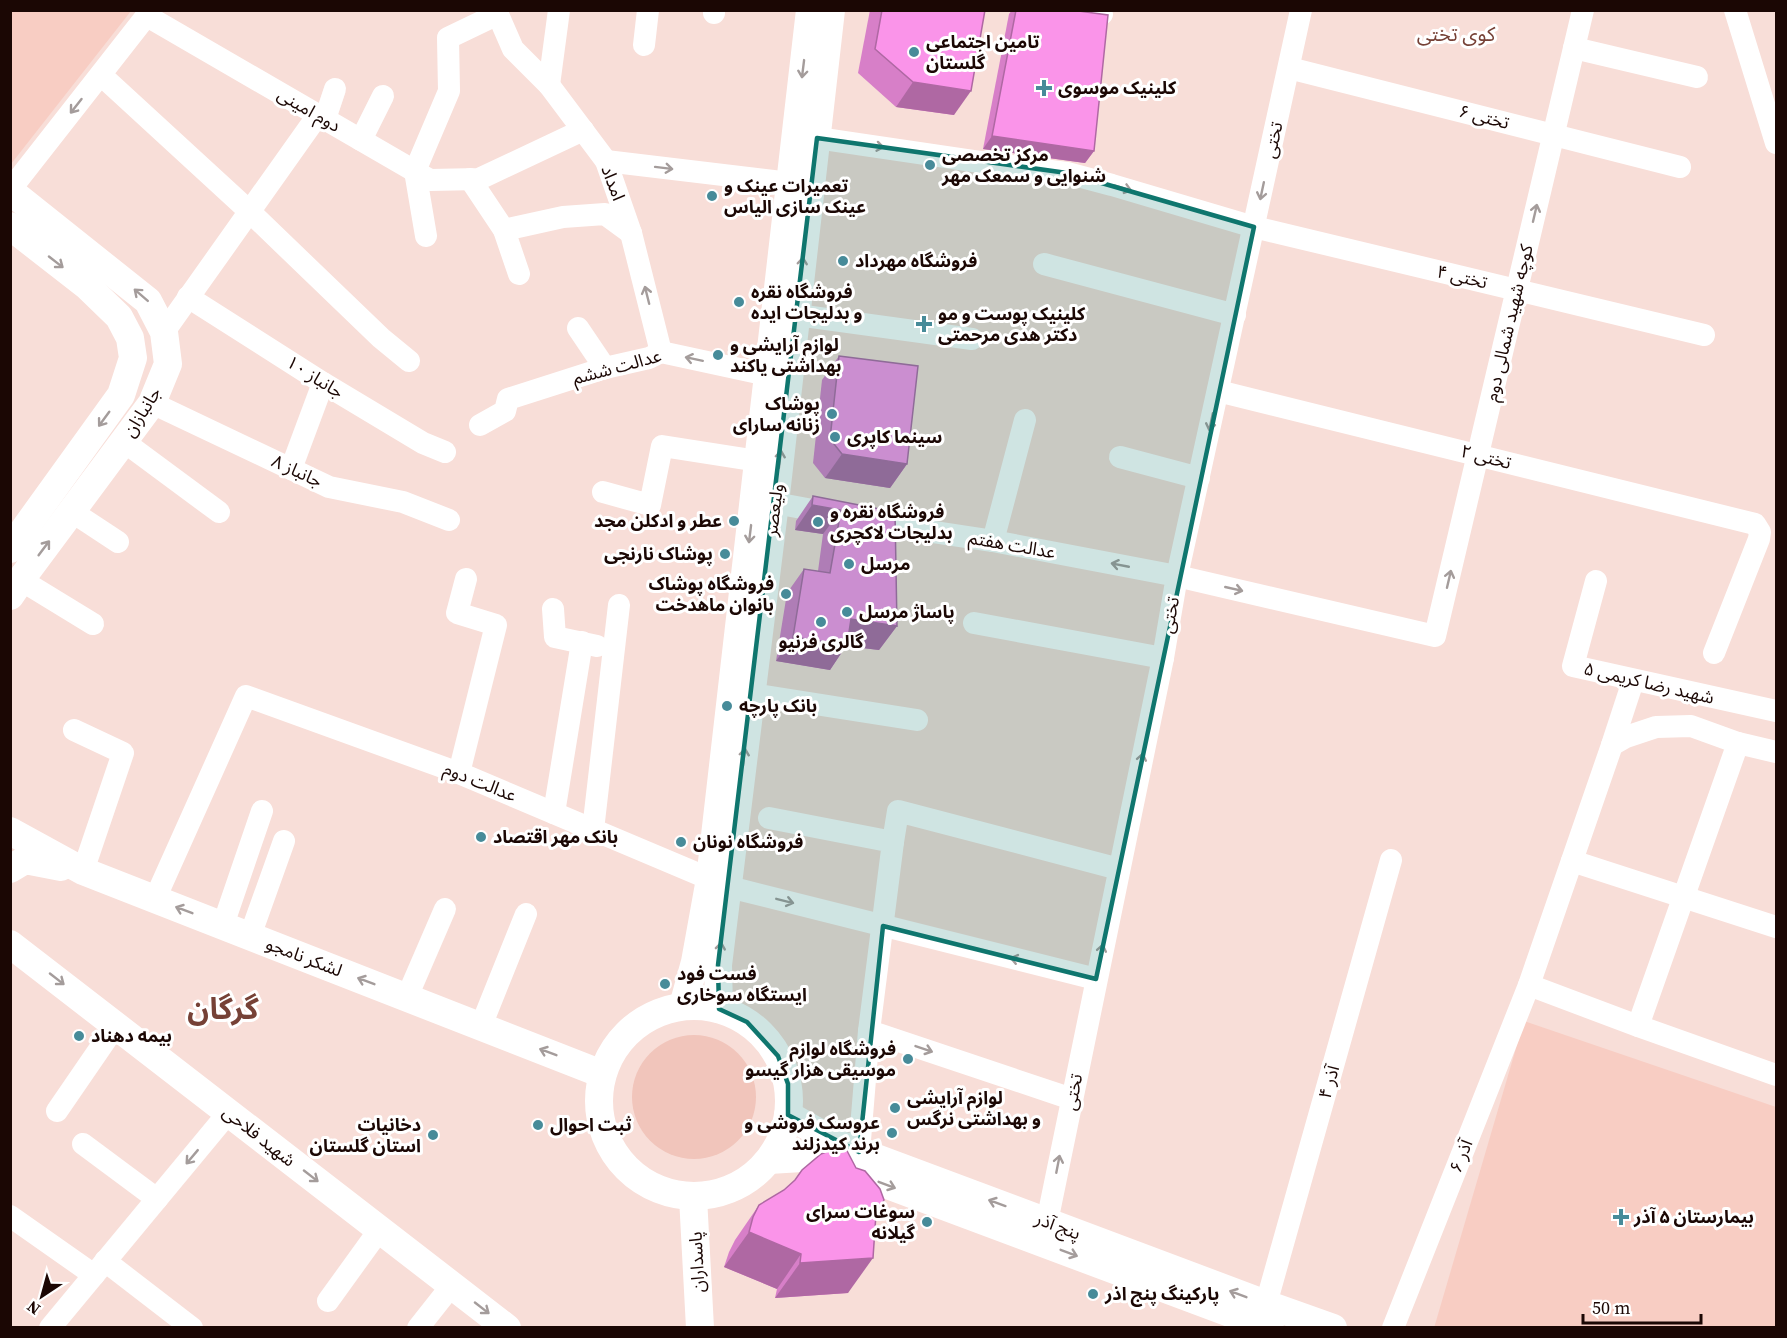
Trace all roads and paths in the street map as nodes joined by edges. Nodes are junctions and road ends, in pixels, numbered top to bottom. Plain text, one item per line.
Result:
1 (559, 10) edge
2 (648, 10) edge
3 (810, 10) edge
4 (831, 10) edge
5 (1064, 10) edge
6 (1301, 10) edge
7 (1583, 10) edge
8 (1735, 10) edge
9 (497, 12) edge
10 (149, 13) edge
11 (1102, 14) edge
12 (644, 45) dead end
13 (1574, 48) junction
14 (1289, 68) junction
15 (101, 75) junction
16 (1697, 77) dead end
17 (549, 85) junction
18 (335, 89) dead end
19 (383, 96) dead end
20 (322, 117) junction
21 (583, 130) junction
22 (1553, 135) junction
23 (817, 138) junction
24 (361, 140) junction
25 (1776, 142) edge
26 (606, 162) junction
27 (1680, 167) dead end
28 (415, 171) junction
29 (474, 179) junction
30 (790, 183) junction
31 (10, 191) edge
32 (249, 211) junction
33 (10, 226) edge
34 (1254, 227) junction
35 (504, 230) junction
36 (631, 233) junction
37 (426, 236) dead end
38 (1044, 264) dead end
39 (519, 274) dead end
40 (1517, 290) junction
41 (188, 297) junction
42 (797, 315) junction
43 (1235, 315) junction
44 (578, 328) dead end
45 (164, 332) junction
46 (1704, 335) dead end
47 (972, 339) dead end
48 (661, 352) junction
49 (409, 361) dead end
50 (605, 368) junction
51 (768, 375) junction
52 (323, 383) junction
53 (1218, 391) junction
54 (152, 403) junction
55 (1025, 420) dead end
56 (480, 424) dead end
57 (123, 441) junction
58 (445, 452) dead end
59 (1478, 455) junction
60 (1120, 457) dead end
61 (758, 461) junction
62 (291, 469) junction
63 (1199, 478) junction
64 (603, 492) dead end
65 (775, 502) junction
66 (71, 511) junction
67 (219, 512) dead end
68 (449, 520) dead end
69 (993, 541) junction
70 (118, 542) dead end
71 (10, 549) edge
72 (1178, 576) junction
73 (466, 579) dead end
74 (1596, 581) dead end
75 (16, 588) edge
76 (619, 605) dead end
77 (553, 609) dead end
78 (975, 623) dead end
79 (93, 624) dead end
80 (1436, 636) joint
81 (582, 642) junction
82 (614, 649) junction
83 (1714, 653) dead end
84 (1163, 658) junction
85 (1633, 681) junction
86 (752, 694) junction
87 (1776, 711) edge
88 (917, 720) dead end
89 (74, 730) dead end
90 (1738, 743) junction
91 (1612, 745) junction
92 (1776, 752) edge
93 (459, 773) junction
94 (262, 811) dead end
95 (554, 813) junction
96 (769, 818) dead end
97 (593, 830) junction
98 (10, 831) edge
99 (284, 841) dead end
100 (893, 842) junction
101 (1391, 860) dead end
102 (1572, 861) junction
103 (10, 869) edge
104 (1119, 869) junction
105 (83, 871) junction
106 (719, 883) junction
107 (1684, 898) junction
108 (155, 899) junction
109 (445, 909) dead end
110 (526, 914) dead end
111 (223, 925) junction
112 (883, 926) junction
113 (1776, 927) edge
114 (250, 936) junction
115 (10, 944) edge
116 (1096, 979) junction
117 (1529, 985) junction
118 (407, 997) junction
119 (683, 1006) junction
120 (719, 1009) junction
121 (116, 1025) junction
122 (481, 1026) junction
123 (1638, 1026) junction
124 (869, 1031) junction
125 (594, 1070) junction
126 (1776, 1075) edge
127 (1072, 1099) junction
128 (57, 1111) dead end
129 (229, 1112) junction
130 (789, 1115) junction
131 (83, 1144) dead end
132 (859, 1152) junction
133 (770, 1160) junction
134 (157, 1199) junction
135 (693, 1202) junction
136 (10, 1216) edge
137 (1047, 1222) junction
138 (380, 1229) junction
139 (100, 1268) junction
140 (452, 1285) junction
141 (328, 1301) dead end
142 (1268, 1316) edge
143 (1224, 1319) edge
144 (506, 1327) edge
145 (50, 1328) edge
146 (192, 1328) edge
147 (418, 1328) edge
148 (700, 1328) edge
149 (1333, 1328) edge
150 (1393, 1328) edge

1 - 17 street
2 - 12 street
3 -> 30 main road, ولیعصر
4 - 23 main road, ولیعصر
5 - 11 street
6 - 14 street, تختی
7 - 13 street, کوچه شهید شمالی دوم
8 - 25 street
9 - 17 street, امداد
9 - 28 street
10 - 15 street
10 - 20 street, دوم امینی
13 - 16 street
13 - 22 street, کوچه شهید شمالی دوم
14 - 22 street, تختی ۶
14 -> 34 street, تختی
15 -> 31 street
15 - 32 street
17 - 21 street, امداد
18 - 20 street
19 - 24 street
20 - 24 street, دوم امینی
20 - 32 street
21 - 26 street, امداد
21 - 29 street
22 - 27 street, تختی ۶
40 -> 22 street, کوچه شهید شمالی دوم
23 -> 34 street, تختی ۴
42 -> 23 main road, ولیعصر
24 - 28 street, دوم امینی
26 -> 30 street
26 - 36 street, امداد
28 - 29 street, دوم امینی
28 - 37 street
29 - 35 street
30 - 51 main road, ولیعصر
45 -> 31 main road, جانبازان
32 - 41 street
32 - 49 street
33 -> 71 main road, جانبازان
34 - 40 street, تختی ۴
34 - 43 street, تختی
35 - 36 street
35 - 39 street
48 -> 36 street, امداد
38 - 43 street
40 - 46 street, تختی ۴
40 - 59 street, کوچه شهید شمالی دوم
41 - 45 street
41 - 52 street, ۱۰ جانباز
42 - 47 street
65 -> 42 main road, ولیعصر
43 - 53 street, تختی
44 - 50 street
45 - 54 main road, جانبازان
48 - 50 street, عدالت ششم
51 -> 48 street, عدالت ششم
50 - 56 street, عدالت ششم
51 - 61 main road, ولیعصر
52 - 58 street, ۱۰ جانباز
52 - 62 street
53 - 59 street, تختی ۲
53 -> 63 street, تختی
54 - 57 main road, جانبازان
54 - 62 street, جانباز ۸
55 - 69 street
57 - 66 main road, جانبازان
57 - 67 street
80 -> 59 street, کوچه شهید شمالی دوم
59 - 83 street, تختی ۲
60 - 63 street
61 - 64 street
61 -> 106 main road, ولیعصر
62 - 68 street, جانباز ۸
63 - 72 street, تختی
65 - 69 street, عدالت هفتم
65 - 86 main road, ولیعصر
66 - 70 street
75 -> 66 main road, جانبازان
72 -> 69 street, عدالت هفتم
72 -> 80 street, عدالت هفتم
72 - 84 street, تختی
73 - 93 street
74 - 85 street, شهید رضا کریمی ۵
75 - 79 street
76 - 82 street
77 - 81 street
78 - 84 street
81 - 82 street
81 - 95 street
82 - 97 street
104 -> 84 street, تختی
85 - 87 street, شهید رضا کریمی ۵
85 - 91 street, آذر ۶
86 - 88 street
106 -> 86 main road, ولیعصر
89 - 105 street
90 - 91 street
90 - 92 street
90 - 107 street
91 - 102 street, آذر ۶
93 - 95 street, عدالت دوم
93 - 108 street, عدالت دوم
94 - 111 street
95 - 97 street, عدالت دوم
96 - 100 street
97 - 106 street, عدالت دوم
98 - 105 main road, لشکر نامجو
99 - 114 street
100 - 104 street
100 - 112 street
101 - 142 street, آذر ۴
102 - 107 street
102 - 117 street, آذر ۶
103 - 105 main road
116 -> 104 street, تختی
105 - 108 main road, لشکر نامجو
106 -> 112 street, عدالت دوم
106 - 119 main road, ولیعصر
120 -> 106 main road, ولیعصر
107 - 113 street
107 - 123 street
111 -> 108 main road, لشکر نامجو
109 - 118 street
110 - 122 street
111 - 114 main road, لشکر نامجو
116 -> 112 street, عدالت دوم
112 - 124 street
118 -> 114 main road, لشکر نامجو
115 -> 121 main road, شهید فلاحی
116 - 127 street, تختی
117 - 123 street
117 - 150 street, آذر ۶
118 - 122 main road, لشکر نامجو
119 - 120 main road
119 - 125 main road
120 - 130 main road
121 - 128 street
121 - 129 main road, شهید فلاحی
125 -> 122 main road, لشکر نامجو
123 - 126 street
124 -> 127 street
124 - 132 street
125 - 135 main road
137 -> 127 street, تختی
129 -> 134 street
129 -> 138 main road, شهید فلاحی
130 - 132 main road, پنج آذر
130 - 133 main road
131 - 134 street
137 -> 132 main road, پنج آذر
133 - 135 main road
133 -> 143 main road, پنج آذر
134 - 139 street
135 - 148 main road, پاسداران
136 - 139 street
142 -> 137 main road, پنج آذر
138 - 140 main road, شهید فلاحی
138 - 141 street
139 - 145 street
139 - 146 street
140 -> 144 main road, شهید فلاحی
140 - 147 street
142 - 143 main road, پنج آذر
142 - 149 main road, پنج آذر

